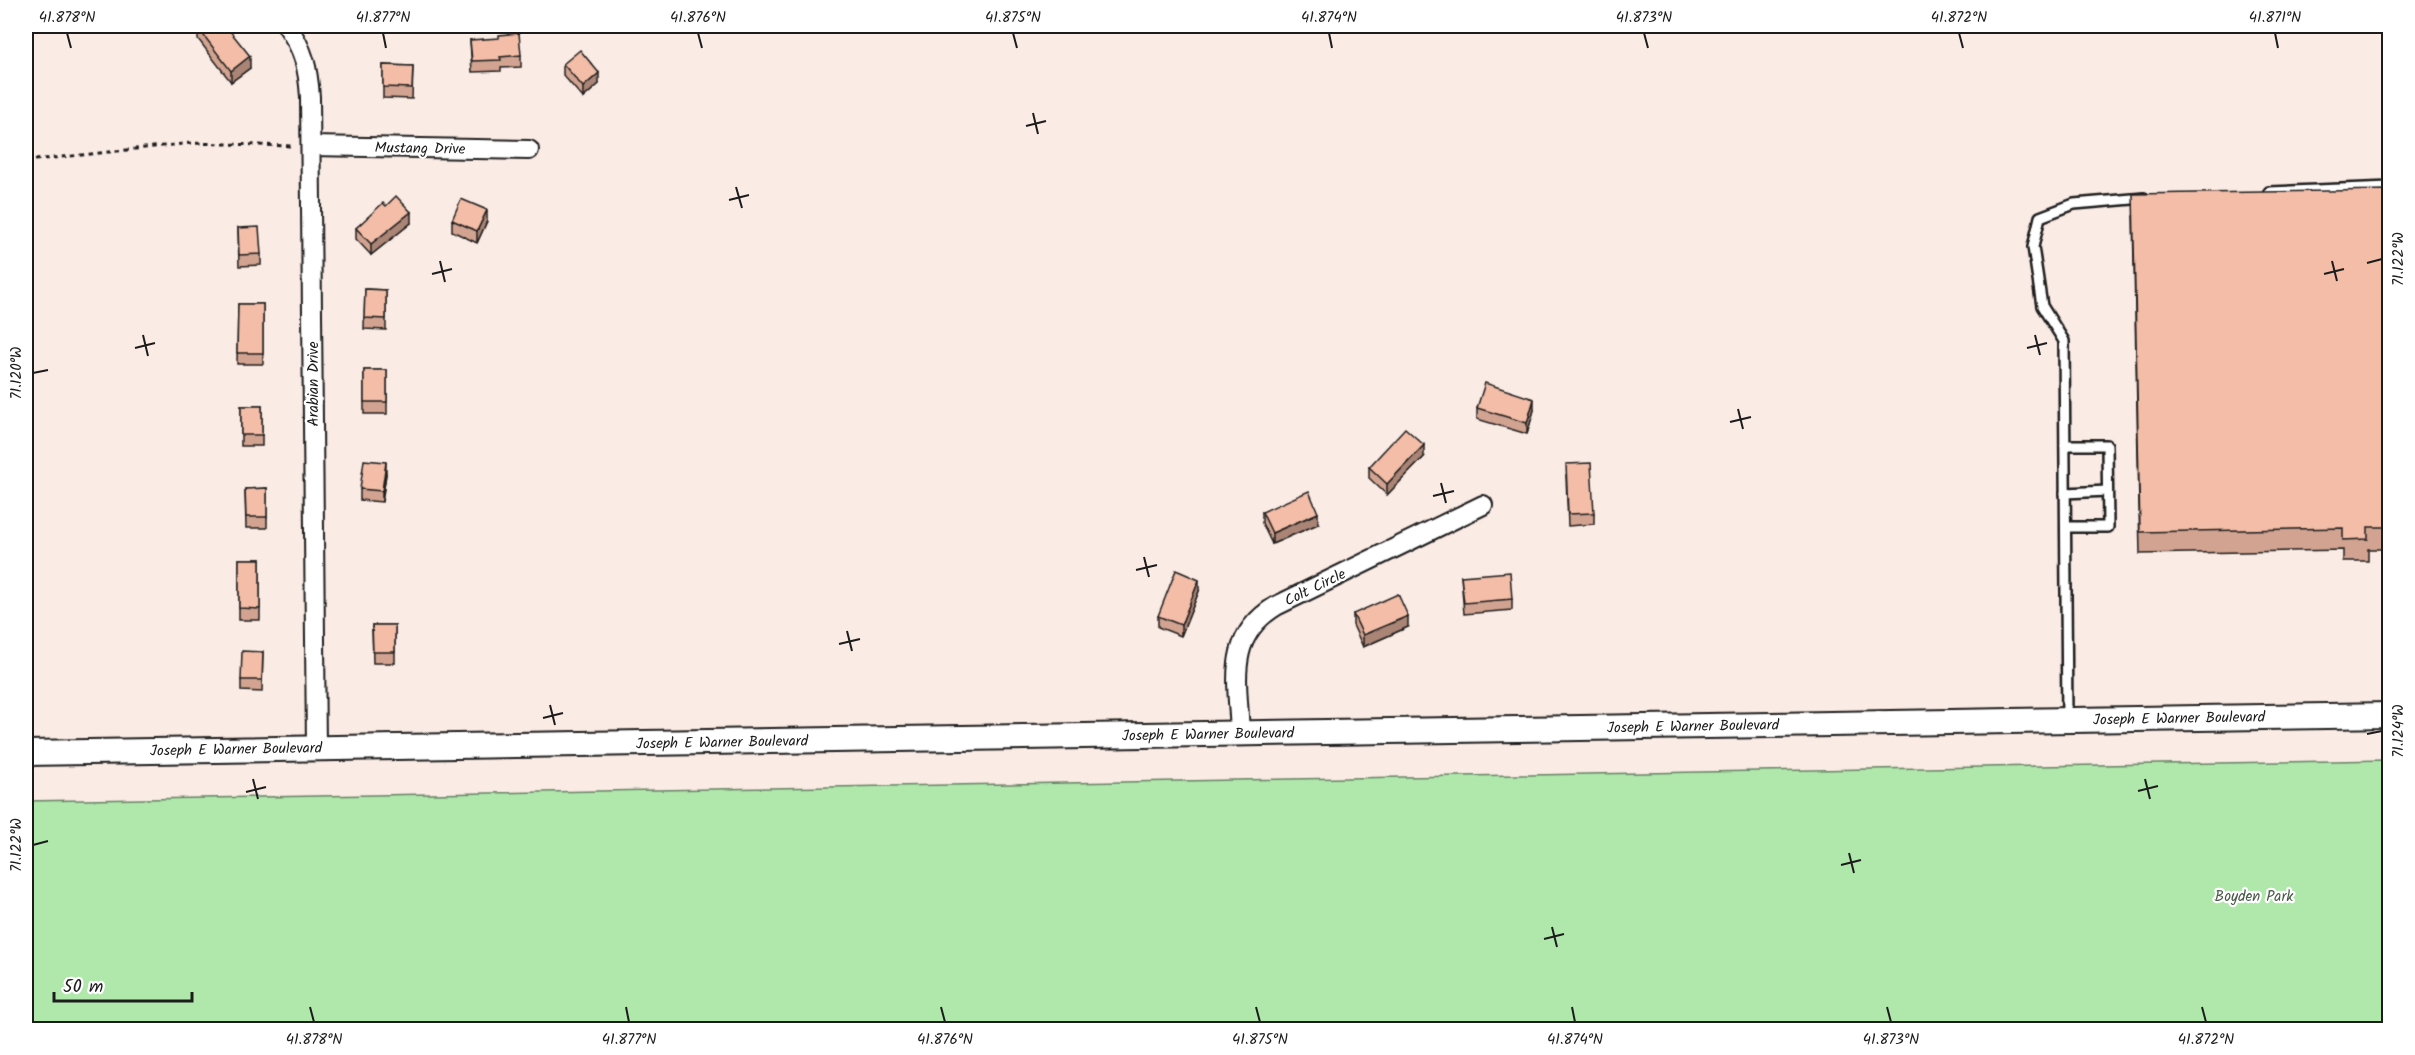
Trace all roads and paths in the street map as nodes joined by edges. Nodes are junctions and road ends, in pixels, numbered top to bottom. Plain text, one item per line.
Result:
1 (287, 26) edge
2 (310, 146) junction
3 (529, 150) dead end
4 (26, 161) edge
5 (2390, 187) edge
6 (2263, 192) edge
7 (2159, 197) edge
8 (2065, 446) junction
9 (2107, 491) junction
10 (2065, 492) junction
11 (1483, 505) dead end
12 (2066, 527) junction
13 (2390, 715) edge
14 (2067, 720) junction
15 (1240, 733) junction
16 (316, 748) junction
17 (26, 753) edge

1 - 2 street, Arabian Drive
2 - 3 street, Mustang Drive
2 - 4 path
2 - 16 street, Arabian Drive
5 - 6 lane
7 - 8 lane
8 - 9 lane
8 - 10 lane
9 - 10 lane
9 - 12 lane
10 - 12 lane
11 - 15 street, Colt Circle
12 - 14 lane
13 - 14 main road, Joseph E Warner Boulevard
14 - 15 main road, Joseph E Warner Boulevard
15 - 16 main road, Joseph E Warner Boulevard
16 - 17 main road, Joseph E Warner Boulevard

